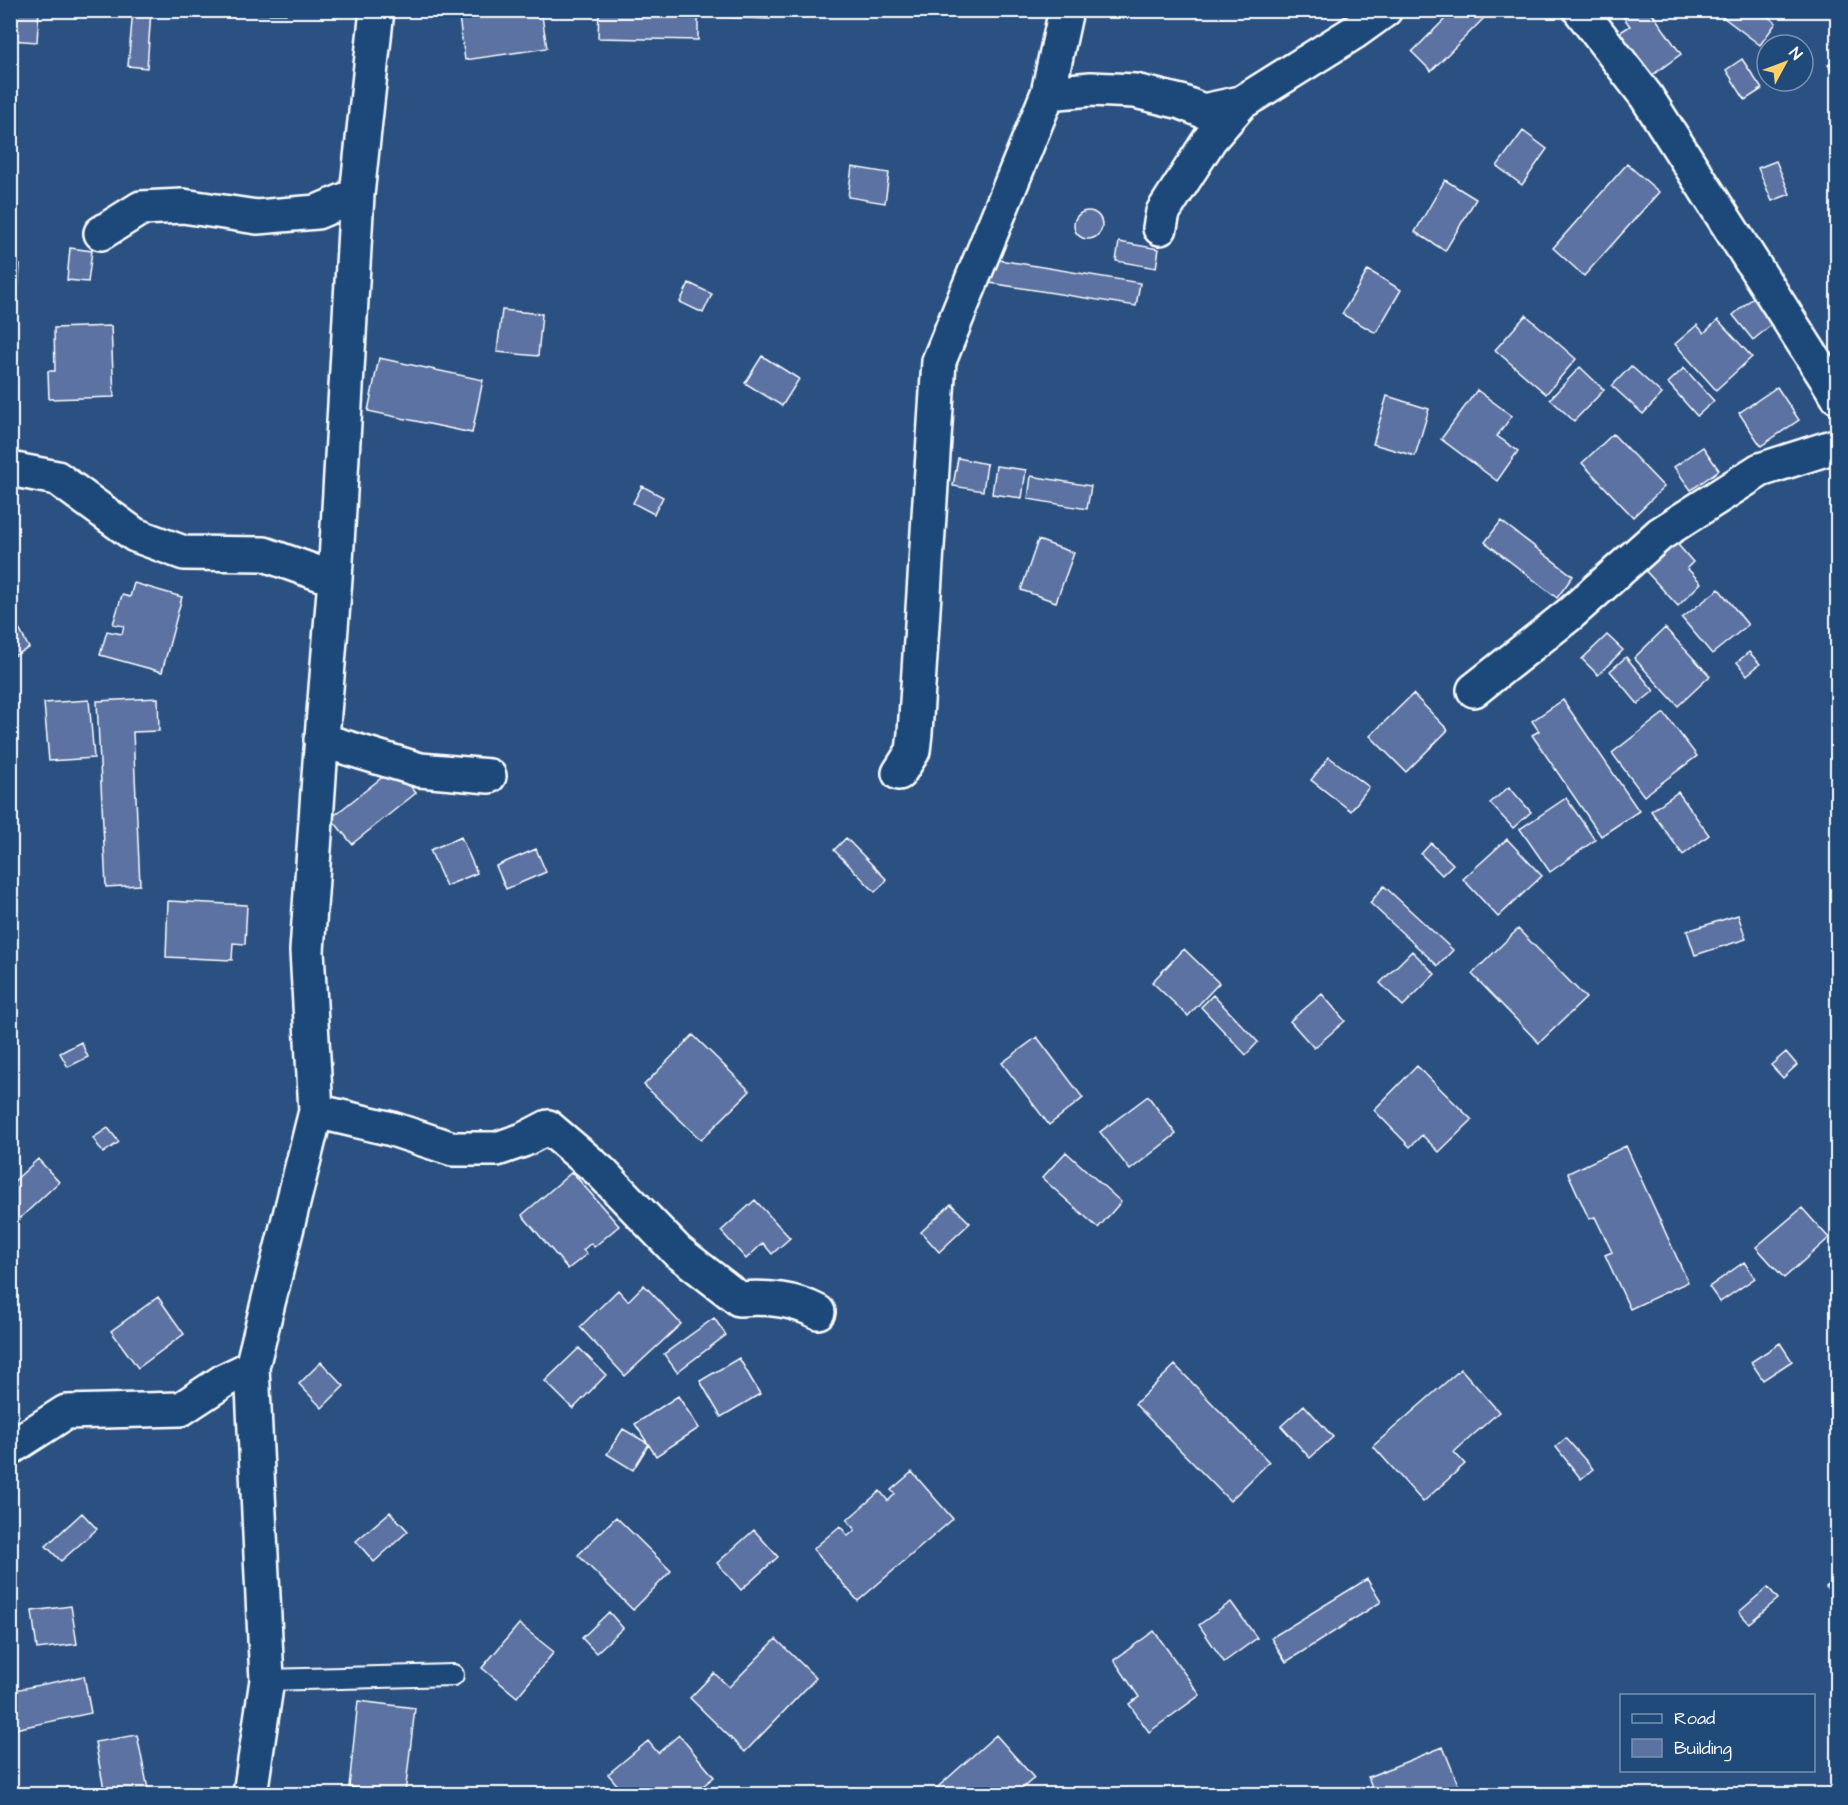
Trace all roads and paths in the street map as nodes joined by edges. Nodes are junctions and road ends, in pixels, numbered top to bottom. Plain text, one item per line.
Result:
1 (377, 10) edge
2 (1066, 10) edge
3 (1385, 10) edge
4 (1580, 10) edge
5 (1048, 93) junction
6 (1241, 103) junction
7 (357, 195) junction
8 (1160, 228) dead end
9 (101, 233) dead end
10 (1838, 397) edge
11 (1838, 445) edge
12 (10, 469) edge
13 (335, 579) junction
14 (1474, 690) dead end
15 (321, 740) junction
16 (899, 773) dead end
17 (489, 776) dead end
18 (316, 1110) junction
19 (818, 1312) dead end
20 (252, 1367) junction
21 (10, 1448) edge
22 (453, 1675) dead end
23 (267, 1680) junction
24 (250, 1794) edge

1 - 7 street
2 - 5 street
3 - 6 street
4 - 10 street
5 - 6 street
5 - 16 street
6 - 8 street
7 - 9 street
7 - 13 street
11 - 14 street
12 - 13 street
13 - 15 street
15 - 17 street
15 - 18 street
18 - 19 street
18 - 20 street
20 - 21 street
20 - 23 street
22 - 23 lane
23 - 24 street

